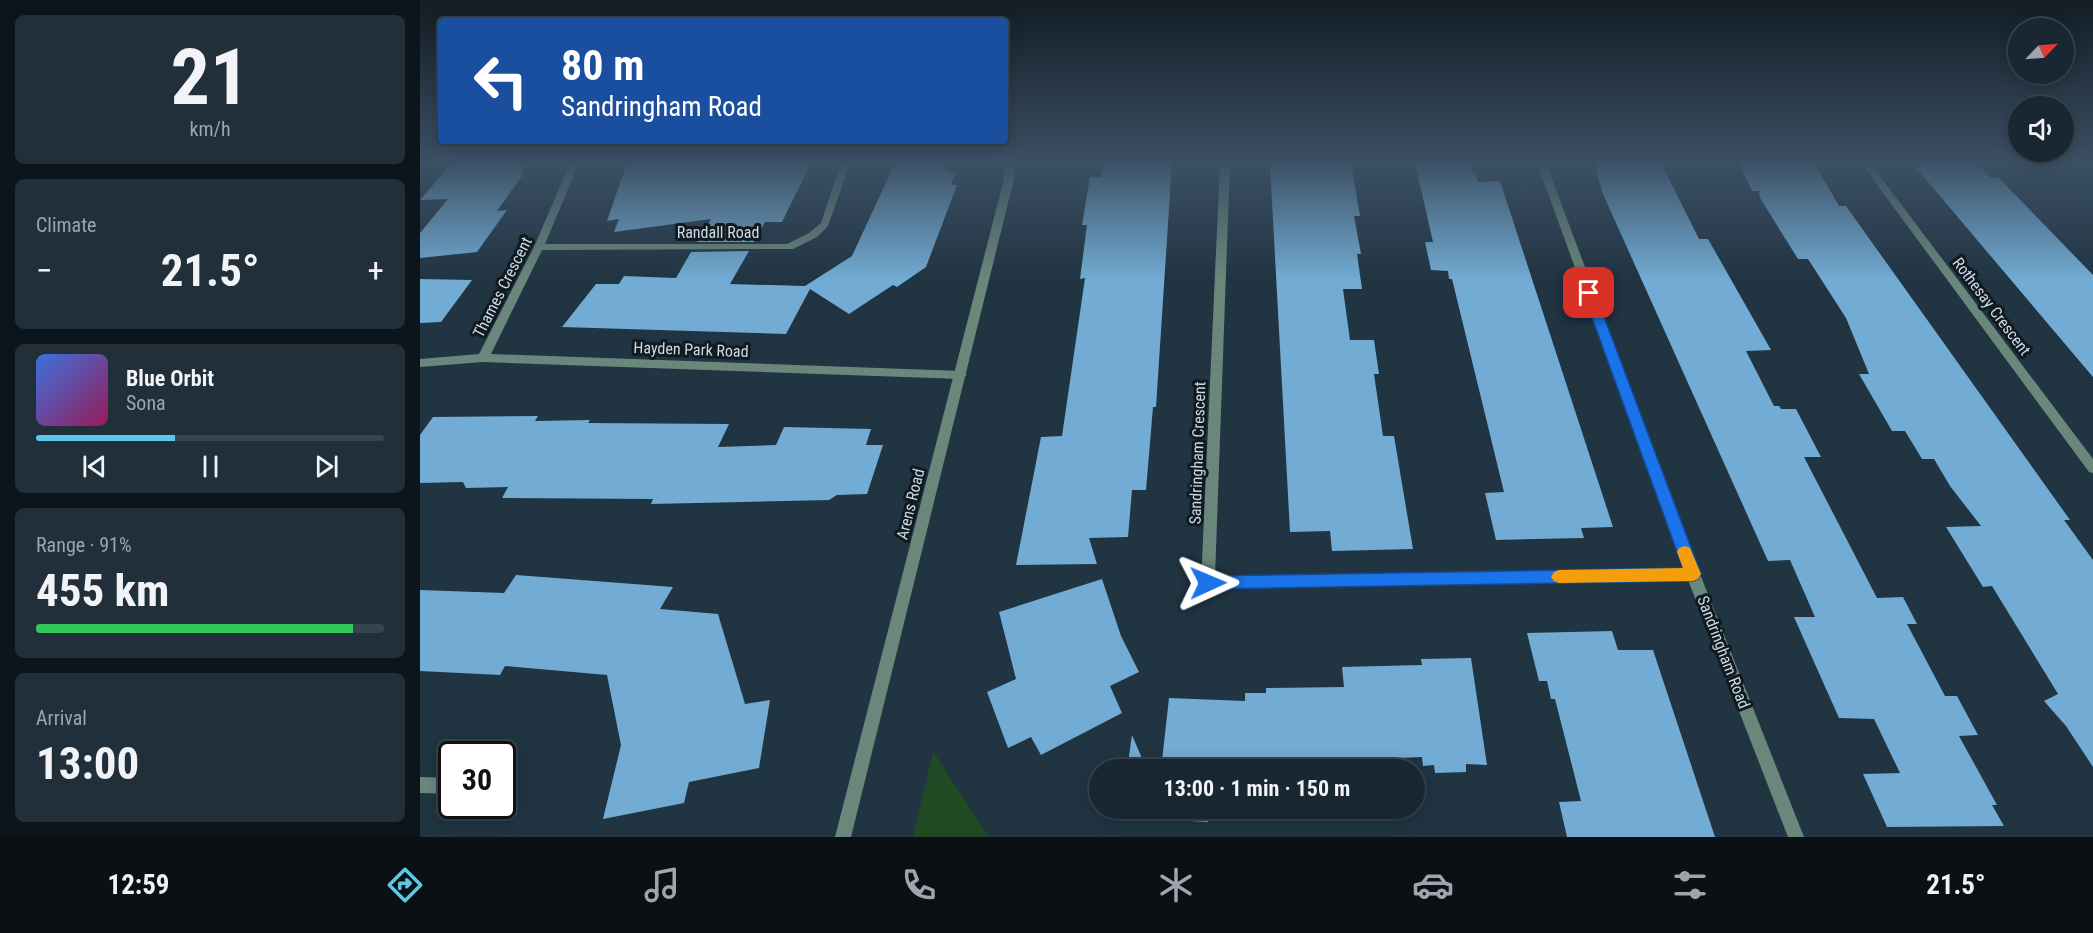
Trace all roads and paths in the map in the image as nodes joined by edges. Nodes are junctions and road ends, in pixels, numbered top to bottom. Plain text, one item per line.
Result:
1 (558, 202) edge
2 (833, 202) edge
3 (1003, 202) edge
4 (1223, 202) edge
5 (1555, 202) edge
6 (1894, 202) edge
7 (539, 247) junction
8 (483, 358) junction
9 (420, 363) edge
10 (961, 375) junction
11 (2093, 468) edge
12 (1693, 574) junction
13 (420, 785) edge
14 (438, 786) edge
15 (843, 837) edge
16 (1796, 837) edge

1 - 7 street, Thames Crescent
2 - 7 street, Randall Road
3 - 10 street, Arens Road
4 - 12 street, Sandringham Crescent
5 - 12 street, Sandringham Road
6 - 11 street, Rothesay Crescent
7 - 8 street, Thames Crescent
8 - 9 street, Hayden Park Road
8 - 10 street, Hayden Park Road
10 - 15 street, Arens Road
12 - 16 street, Sandringham Road
13 - 14 street

